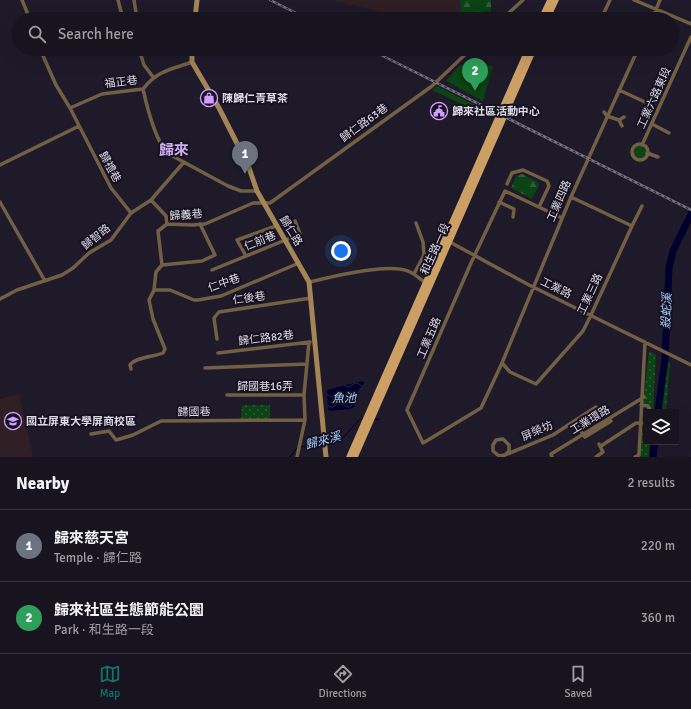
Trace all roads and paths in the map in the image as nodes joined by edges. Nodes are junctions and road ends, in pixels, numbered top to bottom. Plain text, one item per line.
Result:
1 (22, 0) edge
2 (118, 0) edge
3 (134, 0) edge
4 (197, 0) edge
5 (523, 0) edge
6 (550, 0) edge
7 (556, 0) edge
8 (610, 0) edge
9 (634, 0) edge
10 (660, 0) edge
11 (656, 9) junction
12 (27, 12) edge
13 (121, 12) edge
14 (136, 12) edge
15 (196, 12) edge
16 (510, 12) edge
17 (544, 12) edge
18 (551, 12) edge
19 (604, 12) edge
20 (655, 12) edge
21 (663, 12) edge
22 (679, 19) edge
23 (691, 24) edge
24 (691, 37) edge
25 (43, 56) edge
26 (141, 56) edge
27 (192, 56) edge
28 (464, 56) edge
29 (525, 56) edge
30 (531, 56) edge
31 (635, 56) edge
32 (192, 62) junction
33 (153, 77) junction
34 (143, 89) junction
35 (619, 90) junction
36 (645, 102) dead end
37 (70, 108) junction
38 (604, 112) dead end
39 (608, 116) junction
40 (624, 117) dead end
41 (619, 120) junction
42 (652, 124) junction
43 (79, 126) junction
44 (622, 126) dead end
45 (669, 133) dead end
46 (642, 145) junction
47 (647, 153) junction
48 (658, 157) dead end
49 (184, 162) junction
50 (0, 166) edge
51 (508, 184) dead end
52 (257, 191) junction
53 (571, 196) junction
54 (151, 200) junction
55 (0, 202) edge
56 (499, 202) junction
57 (263, 203) junction
58 (642, 206) dead end
59 (539, 207) junction
60 (131, 213) junction
61 (513, 217) dead end
62 (562, 218) junction
63 (295, 221) dead end
64 (416, 223) dead end
65 (167, 224) junction
66 (200, 224) junction
67 (276, 226) junction
68 (632, 226) junction
69 (285, 240) junction
70 (447, 240) junction
71 (475, 255) junction
72 (246, 256) junction
73 (299, 263) junction
74 (162, 265) junction
75 (212, 270) dead end
76 (414, 274) junction
77 (45, 281) junction
78 (308, 282) junction
79 (428, 283) junction
80 (533, 287) junction
81 (154, 290) junction
82 (312, 298) junction
83 (0, 299) edge
84 (592, 315) junction
85 (217, 339) dead end
86 (312, 342) junction
87 (645, 342) junction
88 (218, 353) dead end
89 (502, 363) junction
90 (307, 364) junction
91 (691, 365) edge
92 (205, 368) dead end
93 (131, 369) dead end
94 (227, 395) dead end
95 (304, 395) junction
96 (642, 398) junction
97 (641, 405) junction
98 (596, 407) dead end
99 (650, 409) edge
100 (369, 418) junction
101 (305, 420) junction
102 (574, 421) junction
103 (611, 421) dead end
104 (640, 422) junction
105 (643, 422) edge
106 (91, 434) dead end
107 (583, 434) junction
108 (505, 455) junction
109 (297, 457) edge
110 (326, 457) edge
111 (349, 457) edge
112 (355, 457) edge
113 (552, 457) edge
114 (596, 457) edge
115 (635, 457) edge

1 - 12 street
2 - 13 street
3 - 14 street
4 - 15 street
5 - 16 street
6 - 17 main road
7 - 18 main road
8 - 19 street
9 - 11 street
10 - 11 street
11 - 20 street
11 - 21 street
22 - 23 street
24 - 42 street, 工業六路東段
25 - 37 street, 歸禮巷
26 - 33 street
27 - 32 street
28 - 57 street, 歸仁路63巷
29 - 70 main road, 和生路一段
30 - 70 main road, 和生路一段
31 - 35 street, 工業四路
32 - 33 street, 福正巷
32 - 52 street, 歸仁路
33 - 34 street, 福正巷
34 - 37 street, 福正巷
34 - 49 street
35 - 36 street
35 - 39 street, 工業四路
37 - 43 street, 歸禮巷
38 - 39 street
39 - 41 street
39 - 53 street, 工業四路
40 - 41 street
41 - 44 street
42 - 45 street
42 - 46 street, 工業六路東段
43 - 50 street
43 - 60 street, 歸禮巷
46 - 47 street
46 - 47 street
47 - 48 street
49 - 52 street
49 - 54 street, 歸智路
51 - 59 street
52 - 57 street, 歸仁路
53 - 62 street, 工業四路
53 - 68 street
54 - 60 street, 歸智路
54 - 65 street
55 - 77 street
56 - 59 street
56 - 61 street
56 - 71 street, 工業五路
57 - 66 street, 歸義巷
57 - 67 street, 歸仁路
58 - 68 street, 工業三路
59 - 62 street
60 - 77 street, 歸智路
62 - 80 street, 工業四路
63 - 69 street, 仁前巷
64 - 76 street
65 - 66 street, 歸義巷
65 - 74 street, 歸義巷
66 - 74 street
67 - 69 street, 歸仁路
67 - 72 street
68 - 84 street, 工業三路
69 - 72 street, 仁前巷
69 - 73 street, 歸仁路
70 - 71 street, 工業路
70 - 79 main road, 和生路一段
71 - 80 street, 工業路
71 - 89 street, 工業五路
72 - 75 street, 仁前巷
73 - 78 street, 歸仁路
73 - 81 street, 仁中巷
74 - 81 street, 歸義巷
76 - 78 street
76 - 79 street
77 - 83 street, 歸智路
78 - 82 street, 歸仁路
79 - 100 main road, 和生路一段
80 - 84 street, 工業路
80 - 89 street, 工業四路
81 - 93 street, 歸義巷
82 - 85 street, 仁後巷
82 - 86 street, 歸仁路
84 - 87 street, 工業路
84 - 89 street, 工業三路
86 - 88 street, 歸仁路82巷
86 - 90 street
86 - 110 street, 歸仁路
87 - 91 street, 工業路
87 - 96 street
90 - 92 street
90 - 95 street
94 - 95 street, 歸國巷16弄
95 - 101 street
96 - 97 street
96 - 107 street, 工業環路
97 - 99 street
97 - 104 street
98 - 102 street, 屏榮坊
100 - 111 main road, 和生路一段
100 - 112 main road, 和生路一段
101 - 106 street, 歸國巷
101 - 109 street
102 - 107 street
102 - 108 street, 屏榮坊
103 - 107 street
104 - 105 street
104 - 114 street
104 - 115 street
107 - 113 street, 工業環路
108 - 108 street, 屏榮坊

